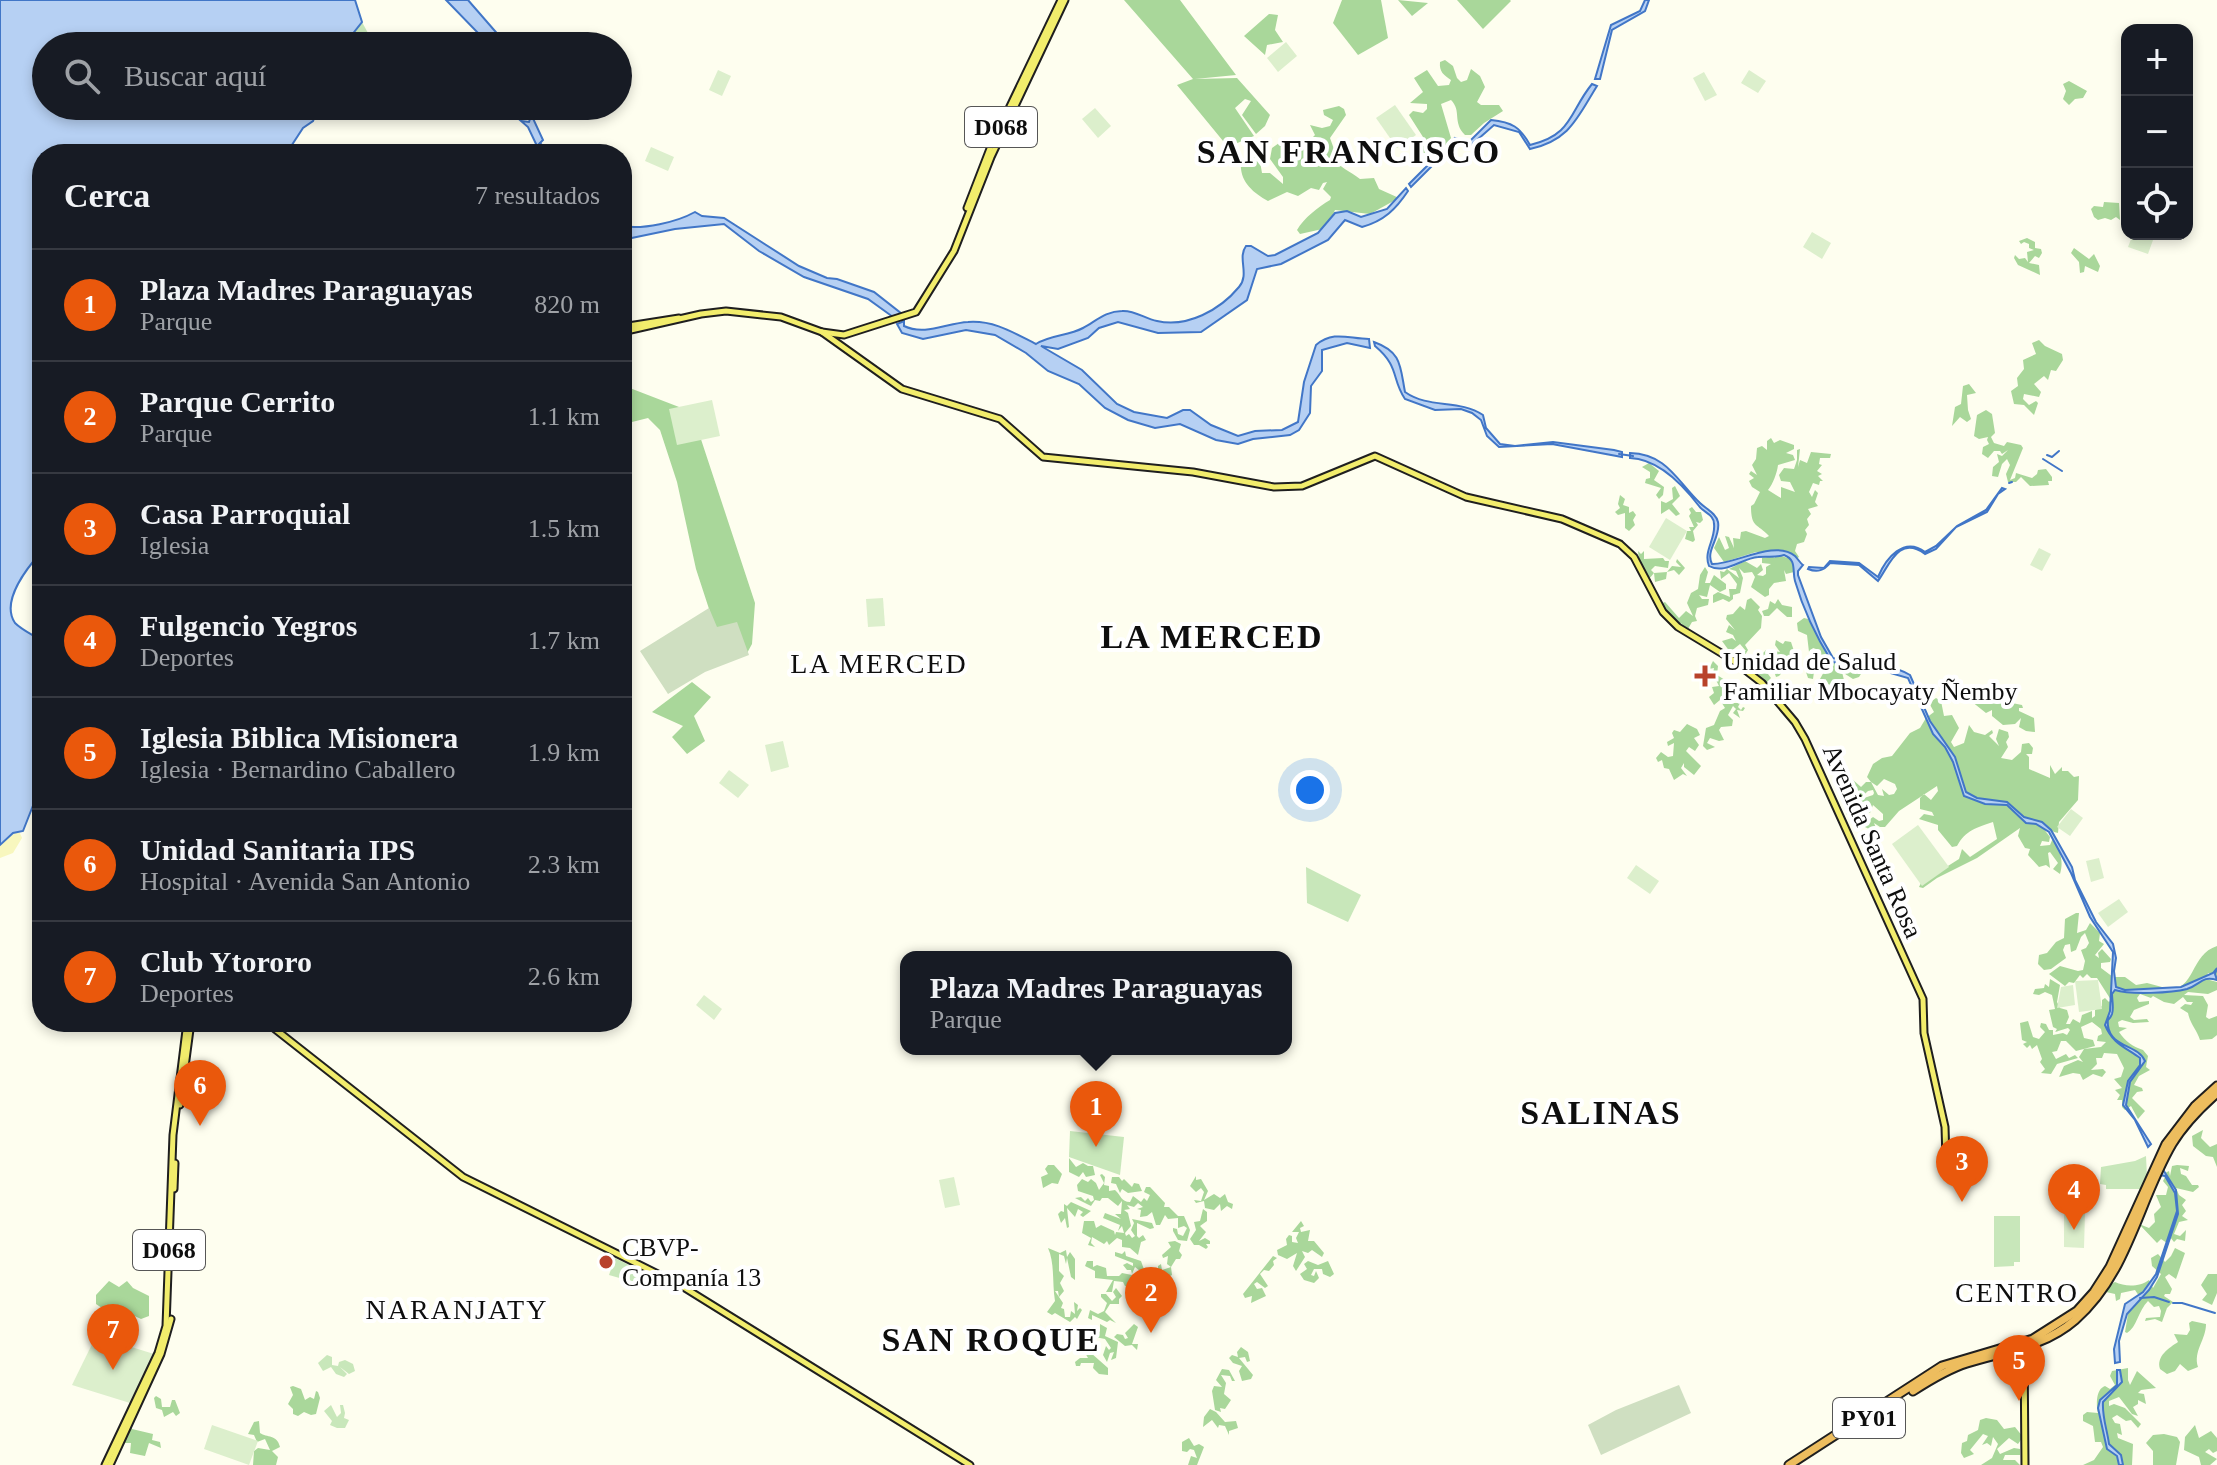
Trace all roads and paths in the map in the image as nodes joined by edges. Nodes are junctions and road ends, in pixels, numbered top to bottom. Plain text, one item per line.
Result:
1 (1063, 0) edge
2 (632, 328) edge
3 (822, 332) junction
4 (844, 335) junction
5 (843, 346) junction
6 (188, 1032) edge
7 (279, 1032) edge
8 (2217, 1086) edge
9 (2217, 1093) edge
10 (1946, 1159) dead end
11 (2160, 1161) junction
12 (2024, 1345) junction
13 (108, 1465) edge
14 (970, 1465) edge
15 (1789, 1465) edge
16 (1797, 1465) edge
17 (2025, 1465) edge

1 - 4 main road, D068
2 - 3 main road, D068
3 - 4 main road, D068
3 - 5 main road, Avenida Santa Rosa
4 - 5 main road
5 - 10 main road, Avenida Santa Rosa
6 - 13 main road, D068
7 - 14 main road
8 - 11 highway, PY01
9 - 11 highway, PY01
11 - 12 highway, PY01
12 - 15 highway, PY01
12 - 16 highway, PY01
12 - 17 main road

